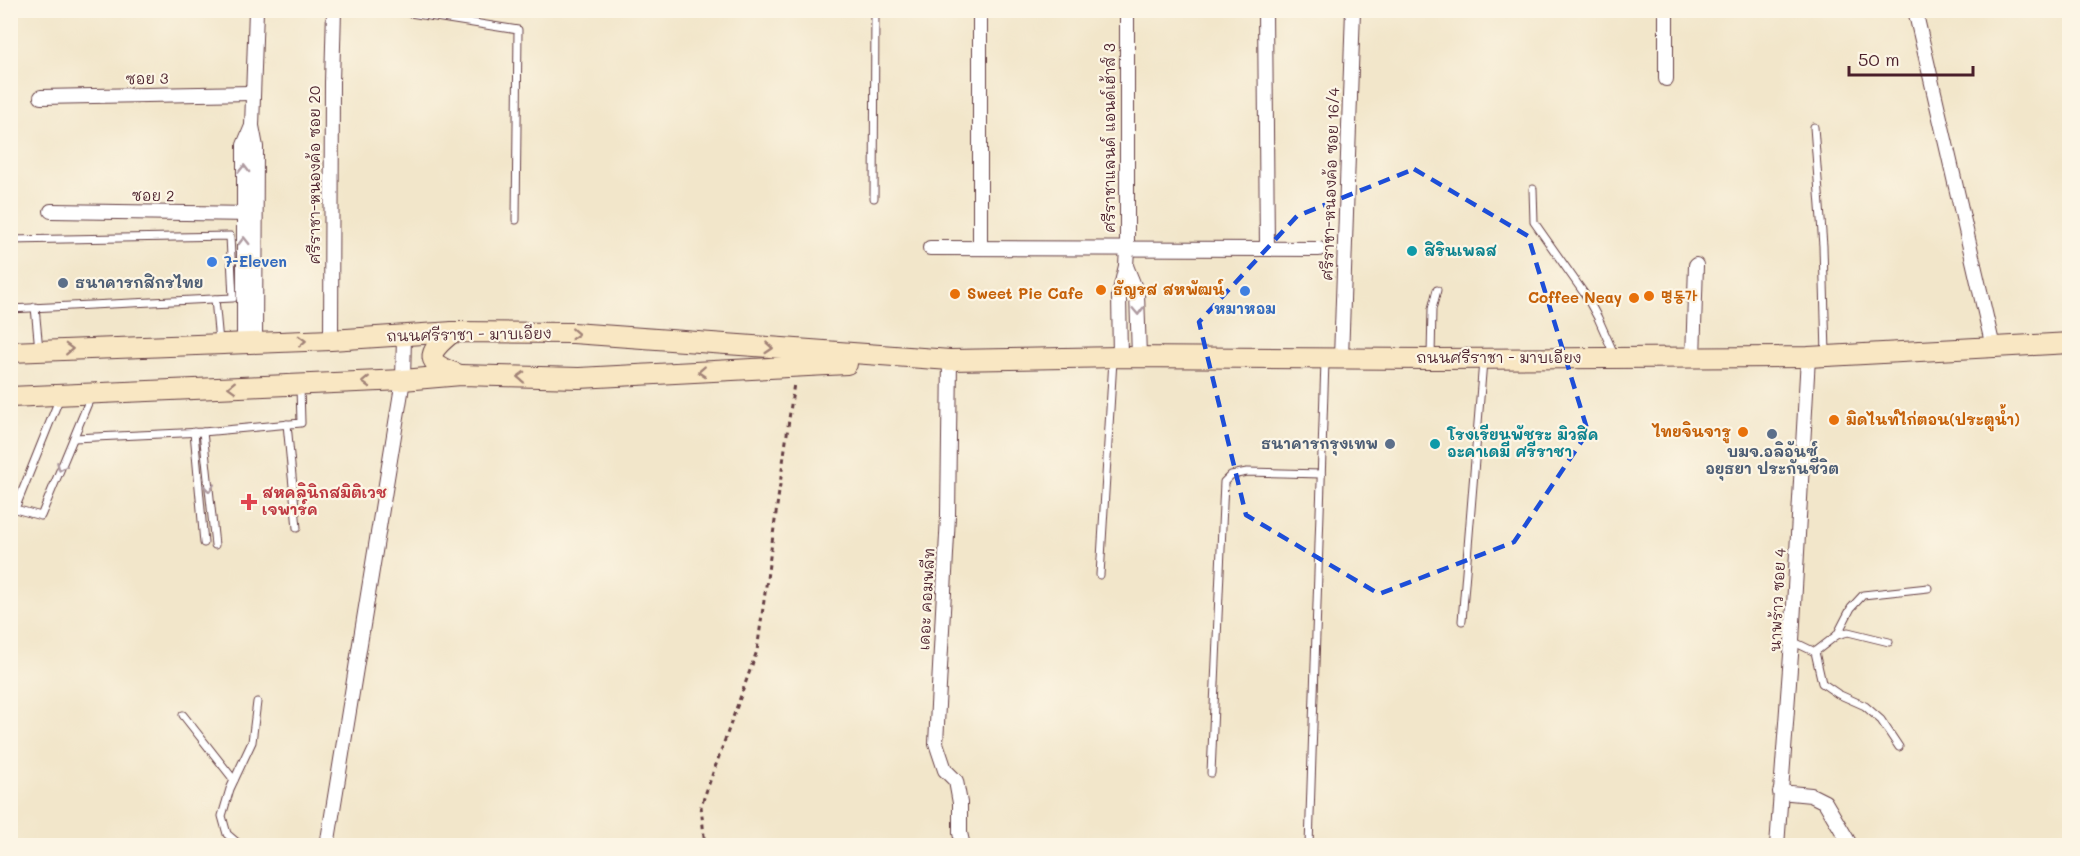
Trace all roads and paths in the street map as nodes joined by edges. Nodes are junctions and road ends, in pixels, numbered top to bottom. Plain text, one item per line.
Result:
1 (256, 10) edge
2 (334, 10) edge
3 (391, 10) edge
4 (875, 10) edge
5 (980, 10) edge
6 (1127, 10) edge
7 (1265, 10) edge
8 (1353, 10) edge
9 (1666, 10) edge
10 (1915, 10) edge
11 (1666, 79) dead end
12 (252, 93) junction
13 (41, 97) dead end
14 (1814, 127) dead end
15 (1533, 189) dead end
16 (874, 198) dead end
17 (51, 211) dead end
18 (249, 214) junction
19 (516, 220) dead end
20 (10, 240) edge
21 (930, 248) dead end
22 (980, 248) junction
23 (1127, 249) junction
24 (1267, 249) junction
25 (1319, 249) dead end
26 (1696, 265) dead end
27 (1437, 290) dead end
28 (215, 299) junction
29 (35, 308) junction
30 (10, 309) edge
31 (453, 333) junction
32 (404, 336) junction
33 (331, 340) junction
34 (250, 343) junction
35 (2070, 343) edge
36 (219, 345) junction
37 (1993, 347) junction
38 (39, 350) junction
39 (10, 352) edge
40 (1124, 357) junction
41 (1615, 357) junction
42 (1817, 357) junction
43 (1333, 358) junction
44 (1483, 358) junction
45 (1693, 358) junction
46 (928, 359) junction
47 (1431, 359) junction
48 (950, 360) junction
49 (796, 366) junction
50 (461, 375) junction
51 (403, 380) junction
52 (300, 385) junction
53 (93, 394) junction
54 (61, 395) junction
55 (10, 397) edge
56 (287, 424) junction
57 (194, 432) junction
58 (203, 432) junction
59 (74, 438) junction
60 (1321, 474) junction
61 (297, 528) dead end
62 (204, 543) dead end
63 (215, 545) dead end
64 (1100, 575) dead end
65 (1928, 588) dead end
66 (1462, 621) dead end
67 (1837, 635) junction
68 (1792, 641) junction
69 (1889, 642) dead end
70 (1815, 652) junction
71 (257, 702) dead end
72 (183, 715) dead end
73 (1899, 747) dead end
74 (1211, 773) dead end
75 (234, 780) junction
76 (1780, 792) junction
77 (960, 841) edge
78 (241, 846) edge
79 (327, 846) edge
80 (705, 846) edge
81 (1309, 846) edge
82 (1777, 846) edge
83 (1851, 846) edge

1 - 12 street
2 - 33 street, ศรีราชา-หนองค้อ ซอย 20
3 - 19 lane
4 - 16 lane
5 - 22 street
6 - 23 street, ศรีราชาแลนด์ แอนด์เฮ้าส์ 3
7 - 24 street
8 - 43 street, ศรีราชา-หนองค้อ ซอย 16/4
9 - 11 street
10 - 37 street
12 - 13 street, ซอย 3
12 - 18 street
14 - 42 lane
15 - 41 lane
17 - 18 street, ซอย 2
18 - 34 street
20 - 28 lane
21 - 22 street
22 - 23 street
23 - 24 street
23 - 40 street, ศรีราชาแลนด์ แอนด์เฮ้าส์ 3
24 - 25 street
26 - 45 street
27 - 47 lane
28 - 29 lane
28 - 36 lane
29 - 30 lane
29 - 38 lane
31 - 32 main road, ถนนศรีราชา - มาบเอียง
31 -> 46 main road, ถนนศรีราชา - มาบเอียง
31 - 50 main road
32 - 33 main road, ถนนศรีราชา - มาบเอียง
32 - 51 street
34 -> 33 main road, ถนนศรีราชา - มาบเอียง
34 - 36 main road, ถนนศรีราชา - มาบเอียง
35 - 37 main road, ถนนศรีราชา - มาบเอียง
38 -> 36 main road, ถนนศรีราชา - มาบเอียง
37 - 42 main road, ถนนศรีราชา - มาบเอียง
38 - 39 main road, ถนนศรีราชา - มาบเอียง
40 - 43 main road, ถนนศรีราชา - มาบเอียง
40 - 48 main road, ถนนศรีราชา - มาบเอียง
40 - 64 lane
41 - 44 main road, ถนนศรีราชา - มาบเอียง
41 - 45 main road, ถนนศรีราชา - มาบเอียง
42 - 45 main road, ถนนศรีราชา - มาบเอียง
42 - 68 street, นาพร้าว ซอย 4
43 - 47 main road, ถนนศรีราชา - มาบเอียง
43 - 60 lane
44 - 47 main road, ถนนศรีราชา - มาบเอียง
44 - 66 lane
46 - 48 main road, ถนนศรีราชา - มาบเอียง
46 - 49 main road, ถนนศรีราชา - มาบเอียง
48 - 77 street, เดอะ คอมพลีท
49 -> 50 main road, ถนนศรีราชา - มาบเอียง
49 - 80 path
50 - 51 main road, ถนนศรีราชา - มาบเอียง
51 -> 52 main road, ถนนศรีราชา - มาบเอียง
51 - 79 street
52 -> 53 main road, ถนนศรีราชา - มาบเอียง
52 - 56 lane
53 - 54 main road, ถนนศรีราชา - มาบเอียง
53 - 59 lane
54 - 55 main road, ถนนศรีราชา - มาบเอียง
59 -> 54 lane
56 - 58 lane
56 - 61 lane
57 - 58 lane
57 - 59 lane
57 - 62 lane
58 -> 63 lane
60 - 74 lane
60 - 81 lane
65 - 67 lane
67 - 69 lane
67 - 70 lane
68 - 70 lane
68 - 76 street, นาพร้าว ซอย 4
70 - 73 lane
71 - 75 lane
72 - 75 lane
75 - 78 lane
76 - 82 street, นาพร้าว ซอย 4
76 - 83 street

